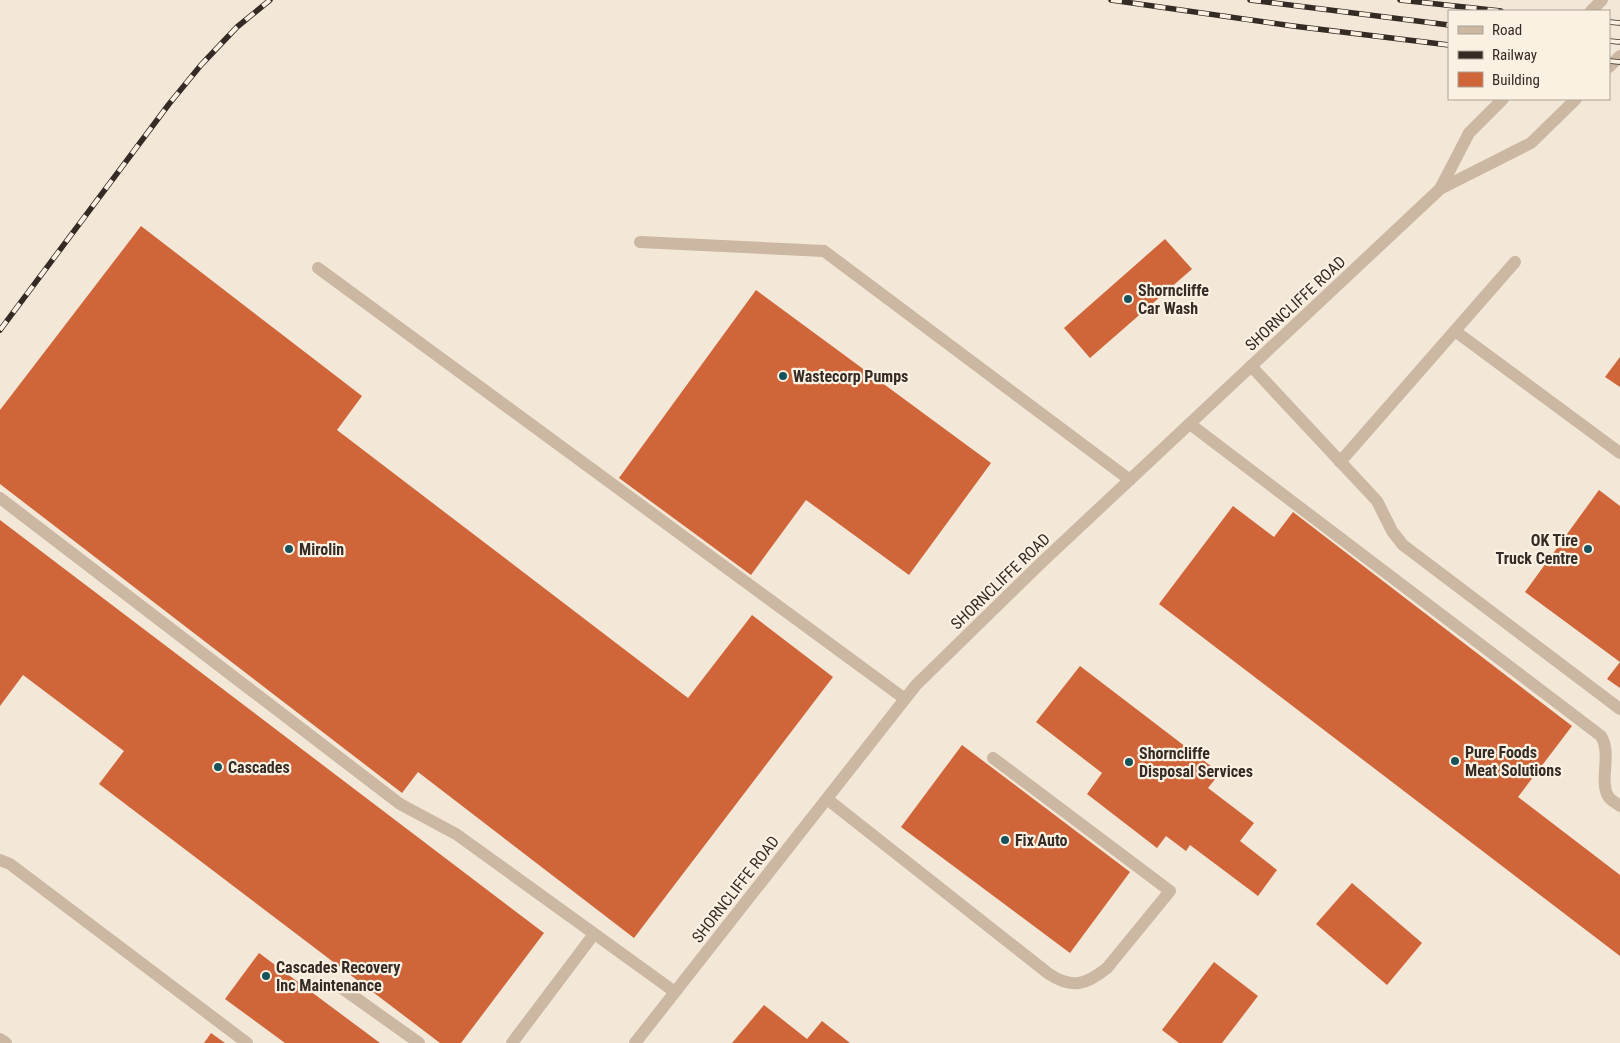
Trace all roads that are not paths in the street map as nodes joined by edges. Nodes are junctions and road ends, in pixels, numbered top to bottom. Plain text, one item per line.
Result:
1 (1602, 0) edge
2 (1592, 10) edge
3 (1620, 56) edge
4 (1610, 66) edge
5 (1502, 100) edge
6 (1575, 100) edge
7 (1440, 189) junction
8 (640, 242) dead end
9 (1515, 262) dead end
10 (318, 268) dead end
11 (1455, 331) junction
12 (1251, 366) junction
13 (1190, 424) junction
14 (1620, 453) edge
15 (1340, 462) junction
16 (1130, 480) junction
17 (0, 498) edge
18 (905, 699) junction
19 (1620, 709) edge
20 (993, 758) dead end
21 (827, 799) junction
22 (1620, 806) edge
23 (0, 860) edge
24 (594, 934) junction
25 (339, 986) dead end
26 (675, 992) junction
27 (0, 1039) edge
28 (6, 1043) edge
29 (247, 1043) edge
30 (419, 1043) edge
31 (512, 1043) edge
32 (635, 1043) edge

1 - 2 street
3 - 4 street
5 - 7 street, SHORNCLIFFE ROAD
6 - 7 street, SHORNCLIFFE ROAD
7 - 12 street, SHORNCLIFFE ROAD
8 - 16 street
9 - 11 street
10 - 18 street
11 - 14 street
11 - 15 street
12 - 13 street, SHORNCLIFFE ROAD
12 - 15 street
13 - 16 street, SHORNCLIFFE ROAD
13 - 22 street
15 - 19 street
16 - 18 street, SHORNCLIFFE ROAD
17 - 24 street
18 - 21 street, SHORNCLIFFE ROAD
20 - 21 street
21 - 26 street, SHORNCLIFFE ROAD
23 - 29 street
24 - 26 street
24 - 31 street
25 - 30 street
26 - 32 street, SHORNCLIFFE ROAD
27 - 28 street

